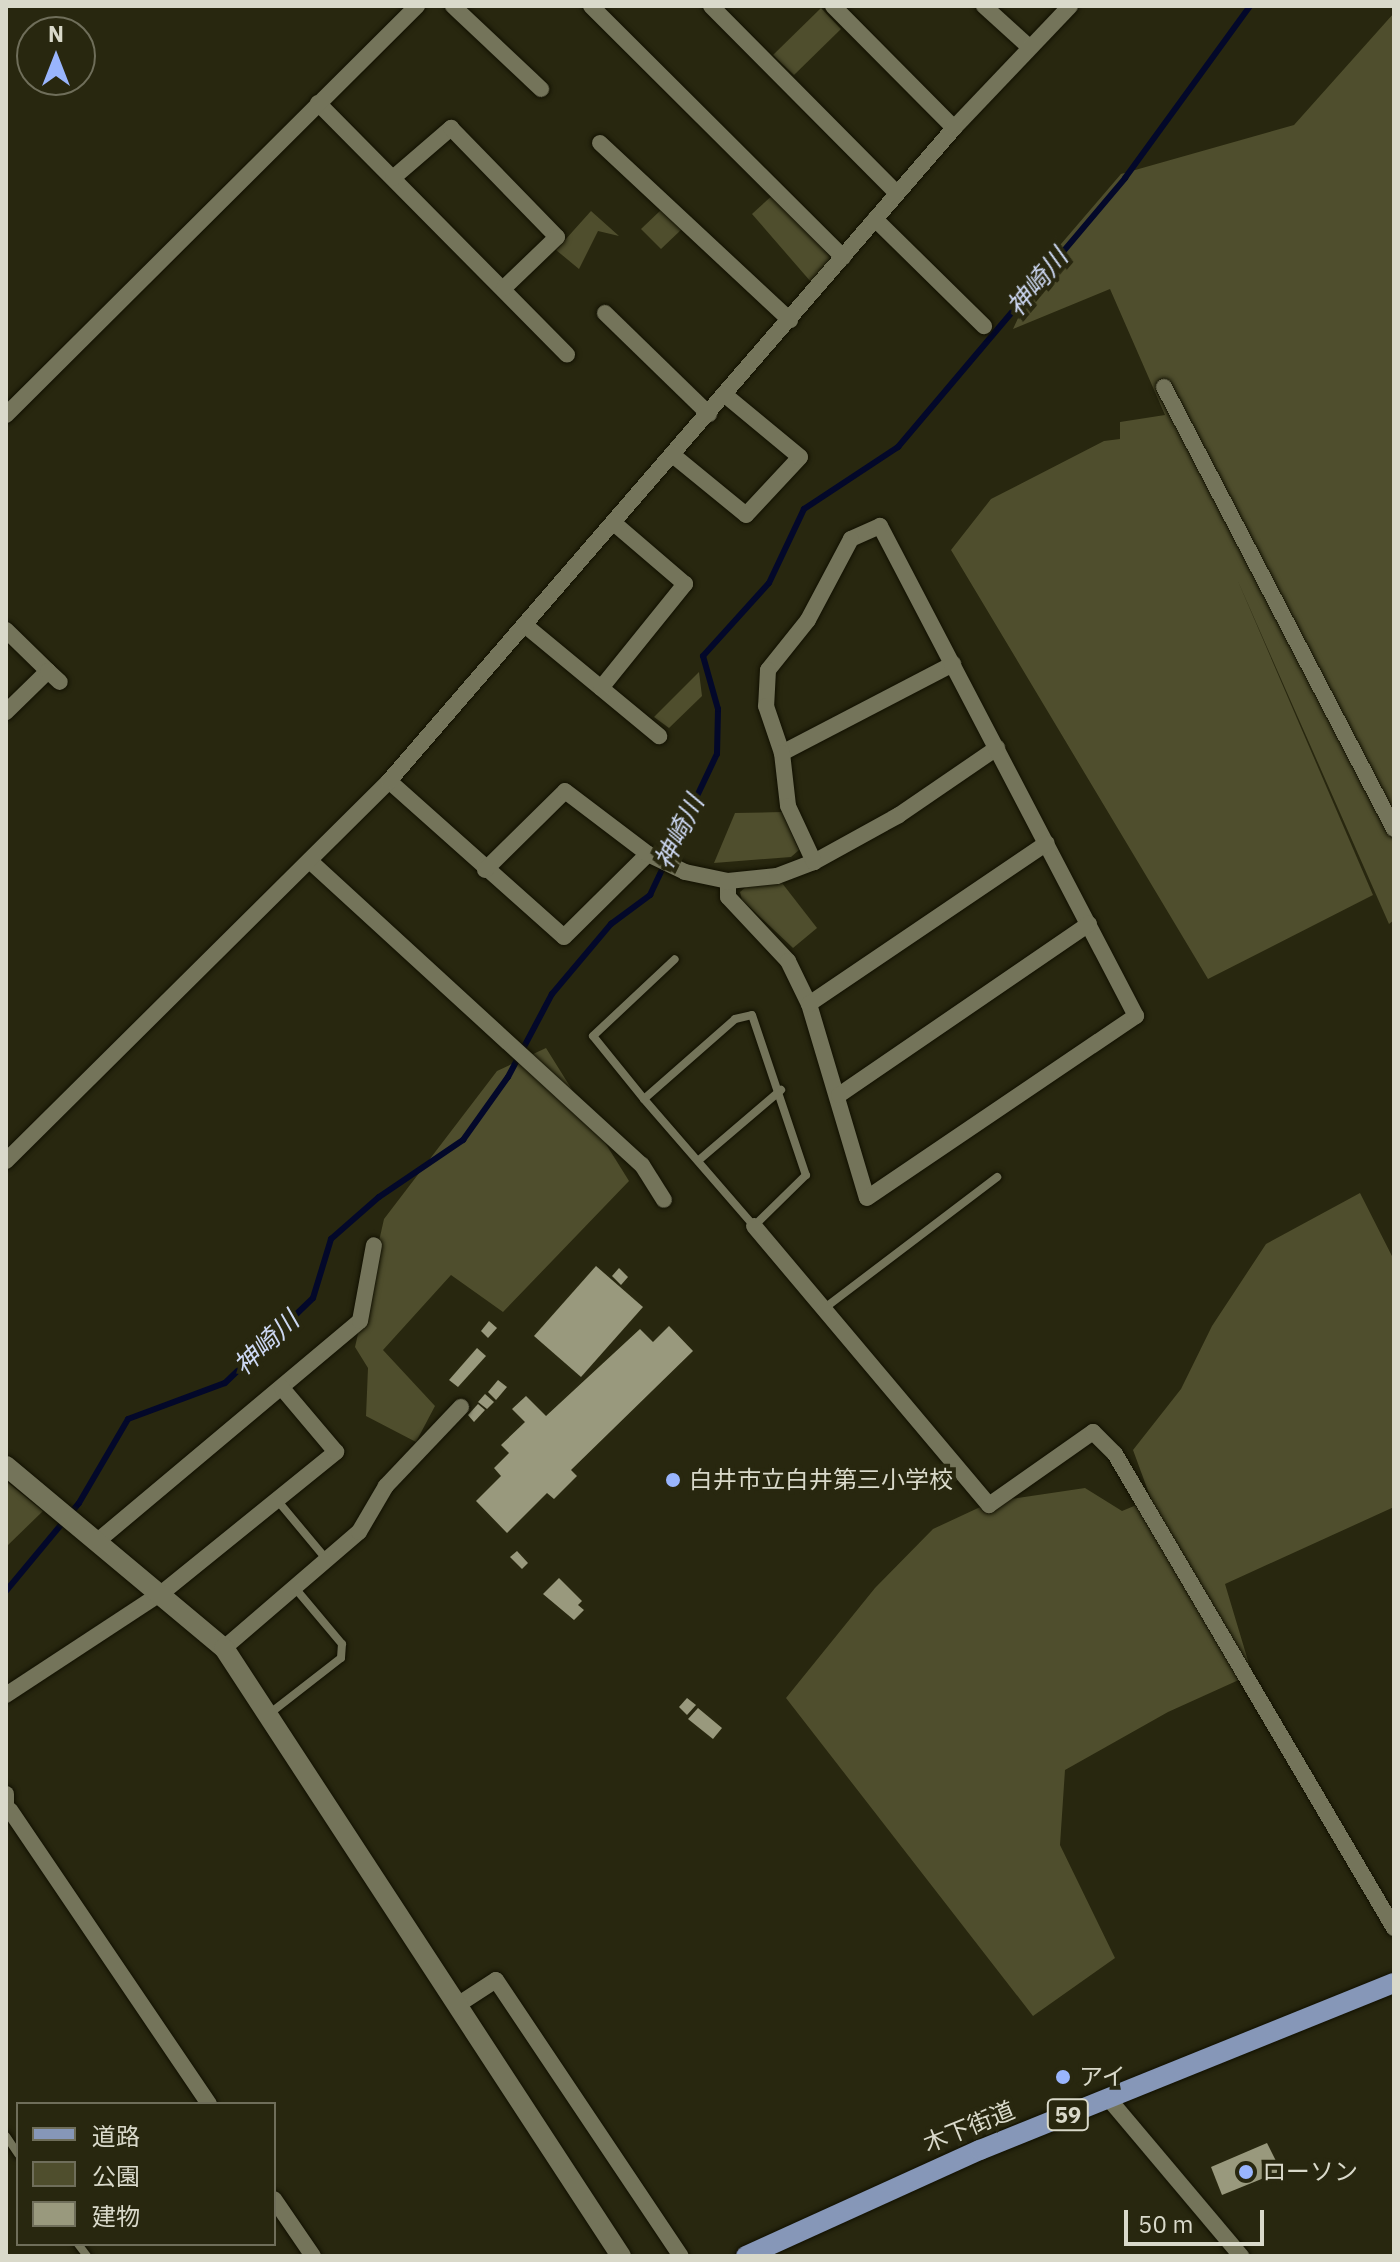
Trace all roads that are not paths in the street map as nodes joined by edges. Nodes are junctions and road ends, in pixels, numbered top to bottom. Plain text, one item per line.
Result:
1 (417, 6) edge
2 (453, 6) edge
3 (591, 6) edge
4 (711, 6) edge
5 (833, 6) edge
6 (984, 6) edge
7 (1070, 6) edge
8 (1027, 45) junction
9 (541, 89) dead end
10 (318, 103) junction
11 (954, 128) junction
12 (600, 143) dead end
13 (393, 178) junction
14 (897, 193) junction
15 (875, 219) junction
16 (843, 257) junction
17 (504, 288) junction
18 (605, 313) dead end
19 (790, 320) junction
20 (984, 326) dead end
21 (567, 355) dead end
22 (1164, 387) dead end
23 (725, 395) junction
24 (709, 414) junction
25 (6, 415) edge
26 (674, 456) junction
27 (615, 524) junction
28 (526, 626) junction
29 (6, 630) edge
30 (953, 664) junction
31 (601, 688) junction
32 (6, 712) edge
33 (659, 736) dead end
34 (997, 748) junction
35 (782, 753) junction
36 (389, 781) junction
37 (1394, 829) edge
38 (1047, 843) junction
39 (648, 854) junction
40 (311, 862) junction
41 (814, 862) junction
42 (485, 870) junction
43 (728, 881) junction
44 (1089, 924) junction
45 (675, 959) dead end
46 (809, 1004) junction
47 (781, 1090) junction
48 (839, 1095) junction
49 (644, 1099) junction
50 (699, 1160) junction
51 (6, 1161) edge
52 (997, 1177) dead end
53 (664, 1200) dead end
54 (754, 1226) junction
55 (374, 1245) dead end
56 (826, 1307) junction
57 (282, 1388) junction
58 (461, 1407) dead end
59 (6, 1466) edge
60 (277, 1499) junction
61 (100, 1539) junction
62 (327, 1560) junction
63 (295, 1588) junction
64 (163, 1592) junction
65 (224, 1648) junction
66 (6, 1695) edge
67 (269, 1714) junction
68 (7, 1805) edge
69 (1394, 1928) edge
70 (1394, 1983) edge
71 (459, 2004) junction
72 (1108, 2098) junction
73 (208, 2102) edge
74 (276, 2202) edge
75 (313, 2256) edge
76 (621, 2256) edge
77 (681, 2256) edge
78 (746, 2256) edge
79 (1241, 2256) edge

1 - 10 street
2 - 9 street
3 - 16 street
4 - 14 street
5 - 11 street
6 - 8 street
7 - 8 street
8 - 11 street
10 - 13 street
10 - 25 street
11 - 14 street
12 - 19 street
13 - 17 street
13 - 17 street
14 - 15 street
15 - 16 street
15 - 20 street
16 - 19 street
17 - 21 street
18 - 24 street
19 - 23 street
22 - 37 street
23 - 24 street
23 - 26 street
24 - 26 street
26 - 27 street
27 - 28 street
27 - 31 street
28 - 31 street
28 - 36 street
29 - 32 street
30 - 34 street
30 - 35 street
30 - 35 street
31 - 33 street
34 - 38 street
34 - 41 street
35 - 41 street
36 - 40 street
36 - 42 street
38 - 44 street
38 - 46 street
39 - 42 street
39 - 42 street
39 - 43 street
40 - 51 street
40 - 53 street
41 - 43 street
43 - 46 street
44 - 48 street
44 - 48 street
45 - 49 lane
46 - 48 street
47 - 49 lane
47 - 50 lane
47 - 54 lane
49 - 50 lane
50 - 54 lane
52 - 56 lane
54 - 56 street
55 - 57 street
56 - 69 street
57 - 60 street
57 - 61 street
58 - 62 street
59 - 61 street
60 - 62 lane
60 - 64 street
61 - 64 street
62 - 63 street
63 - 65 street
63 - 67 lane
64 - 65 street
64 - 66 street
65 - 67 street
67 - 71 street
68 - 73 street
70 - 72 main road, 木下街道 / 59
71 - 76 street
71 - 77 street
72 - 78 main road, 木下街道 / 59
72 - 79 street
74 - 75 street

